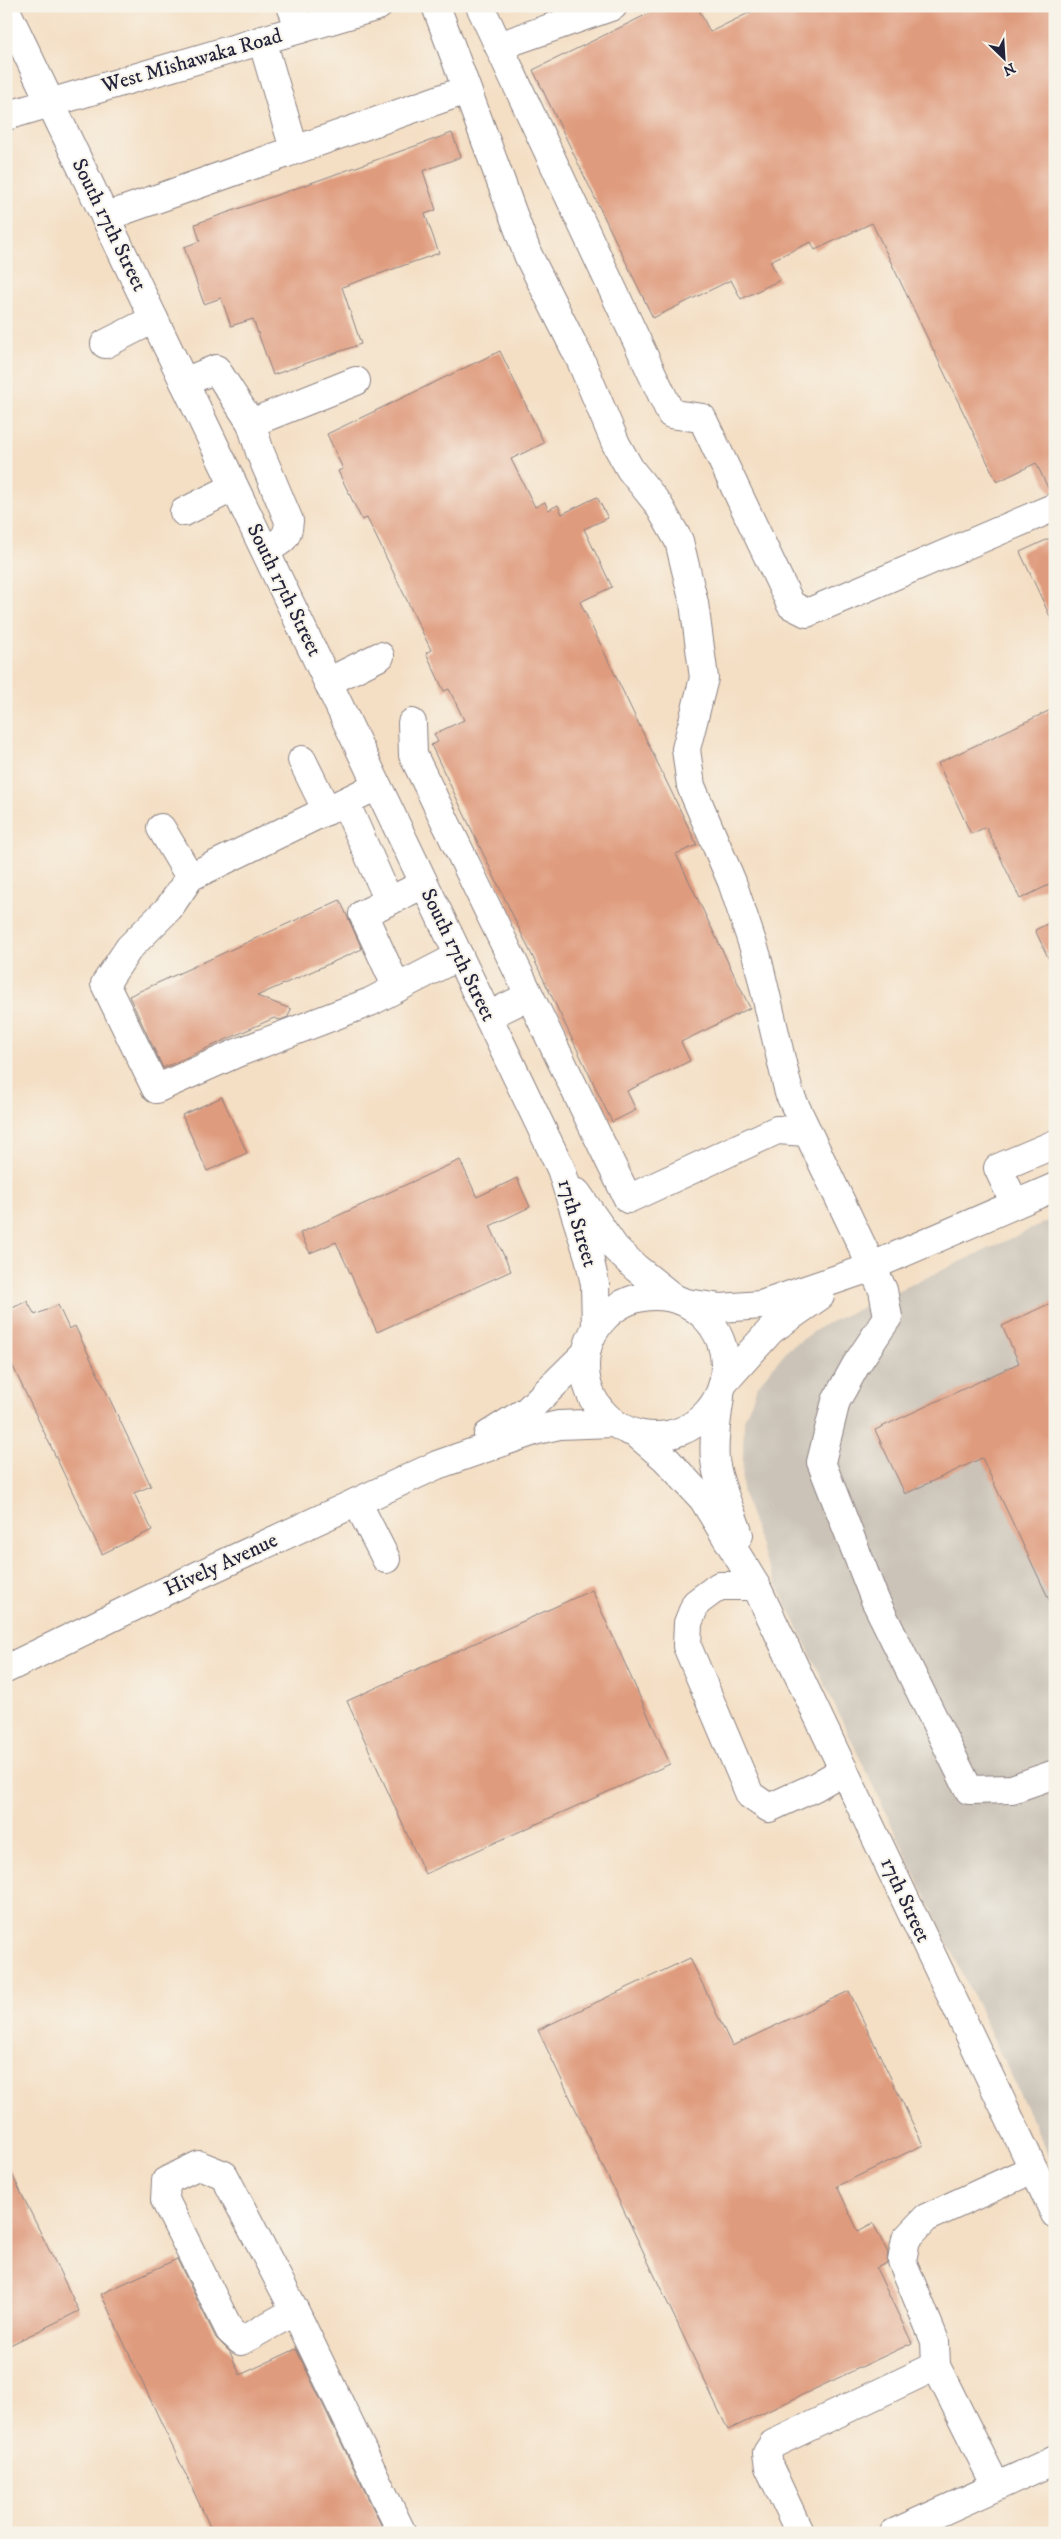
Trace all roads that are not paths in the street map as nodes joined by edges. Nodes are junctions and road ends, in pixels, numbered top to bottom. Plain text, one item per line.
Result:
1 (378, 6) edge
2 (436, 6) edge
3 (480, 6) edge
4 (613, 6) edge
5 (6, 10) edge
6 (295, 18) edge
7 (262, 40) junction
8 (499, 46) junction
9 (466, 90) junction
10 (50, 102) junction
11 (6, 116) edge
12 (294, 149) junction
13 (105, 217) junction
14 (154, 319) junction
15 (104, 344) dead end
16 (356, 381) dead end
17 (184, 382) junction
18 (251, 423) junction
19 (234, 487) junction
20 (1055, 506) edge
21 (184, 512) dead end
22 (264, 550) junction
23 (380, 656) dead end
24 (328, 682) junction
25 (412, 723) dead end
26 (302, 760) dead end
27 (378, 786) junction
28 (336, 806) junction
29 (162, 828) dead end
30 (190, 877) junction
31 (424, 884) junction
32 (389, 901) junction
33 (459, 956) junction
34 (397, 988) junction
35 (529, 996) junction
36 (488, 1016) junction
37 (806, 1132) junction
38 (1055, 1144) edge
39 (561, 1170) junction
40 (1055, 1187) edge
41 (1014, 1204) junction
42 (866, 1268) junction
43 (681, 1301) junction
44 (596, 1328) junction
45 (586, 1354) junction
46 (723, 1387) junction
47 (613, 1423) junction
48 (638, 1435) junction
49 (437, 1465) junction
50 (358, 1502) junction
51 (386, 1559) dead end
52 (756, 1586) junction
53 (6, 1669) edge
54 (844, 1770) junction
55 (1055, 1774) edge
56 (1034, 2169) junction
57 (1055, 2214) edge
58 (295, 2311) junction
59 (936, 2366) junction
60 (1055, 2460) edge
61 (996, 2486) junction
62 (402, 2533) edge
63 (800, 2533) edge
64 (894, 2533) edge

1 - 6 street, West Mishawaka Road
2 - 9 street
3 - 8 street
4 - 8 street
5 - 10 street, South 17th Street
6 - 7 street, West Mishawaka Road
7 - 10 street, West Mishawaka Road
7 - 12 street
8 - 20 street
9 - 12 street
9 - 37 street
10 - 11 street, West Mishawaka Road
10 - 13 street, South 17th Street
12 - 13 street
13 - 14 street, South 17th Street
14 - 15 street
14 - 17 street, South 17th Street
16 - 18 street
17 - 18 street
17 - 19 street, South 17th Street
18 - 22 street
19 - 21 street
19 - 22 street, South 17th Street
22 - 24 street, South 17th Street
23 - 24 street
24 - 27 street, South 17th Street
25 - 35 street
26 - 28 street
27 - 28 street
27 - 31 street, South 17th Street
28 - 30 street
28 - 32 street
29 - 30 street
30 - 34 street
31 - 32 street
31 - 33 street, South 17th Street
32 - 34 street
33 - 34 street
33 - 36 street, South 17th Street
35 - 36 street
35 - 37 street
36 - 39 street, South 17th Street
37 - 42 street
38 - 41 street
39 - 43 street, 17th Street
39 - 44 street, 17th Street
40 - 41 street
41 - 42 street
42 - 43 street
42 - 46 street
42 - 55 street
43 - 44 street
43 - 46 street
44 - 45 street
45 - 47 street
45 - 49 street, Hively Avenue
46 - 48 street
46 - 52 street, 17th Street
47 - 48 street
47 - 49 street, Hively Avenue
48 - 52 street, 17th Street
49 - 50 street, Hively Avenue
50 - 51 street
50 - 53 street, Hively Avenue
52 - 54 street, 17th Street
52 - 54 street
54 - 56 street, 17th Street
56 - 57 street, 17th Street
56 - 59 street
58 - 58 street
58 - 62 street
59 - 61 street
59 - 63 street
60 - 61 street
61 - 64 street

